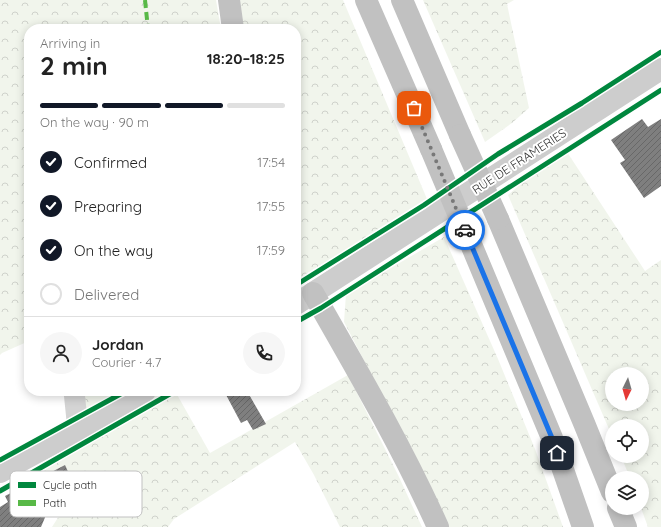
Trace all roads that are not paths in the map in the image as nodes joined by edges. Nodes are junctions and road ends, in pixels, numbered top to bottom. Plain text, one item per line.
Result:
1 (229, 0) edge
2 (366, 0) edge
3 (402, 0) edge
4 (232, 24) edge
5 (661, 69) edge
6 (305, 298) edge
7 (75, 396) edge
8 (136, 396) edge
9 (78, 430) junction
10 (0, 472) edge
11 (605, 475) edge
12 (621, 515) edge
13 (438, 527) edge
14 (583, 527) edge
15 (626, 527) edge

1 - 4 highway
2 - 14 highway, bridge
3 - 11 highway, bridge
5 - 6 main road, RUE DE FRAMERIES
6 - 13 highway
7 - 9 street
8 - 9 main road
9 - 10 main road
12 - 15 highway

